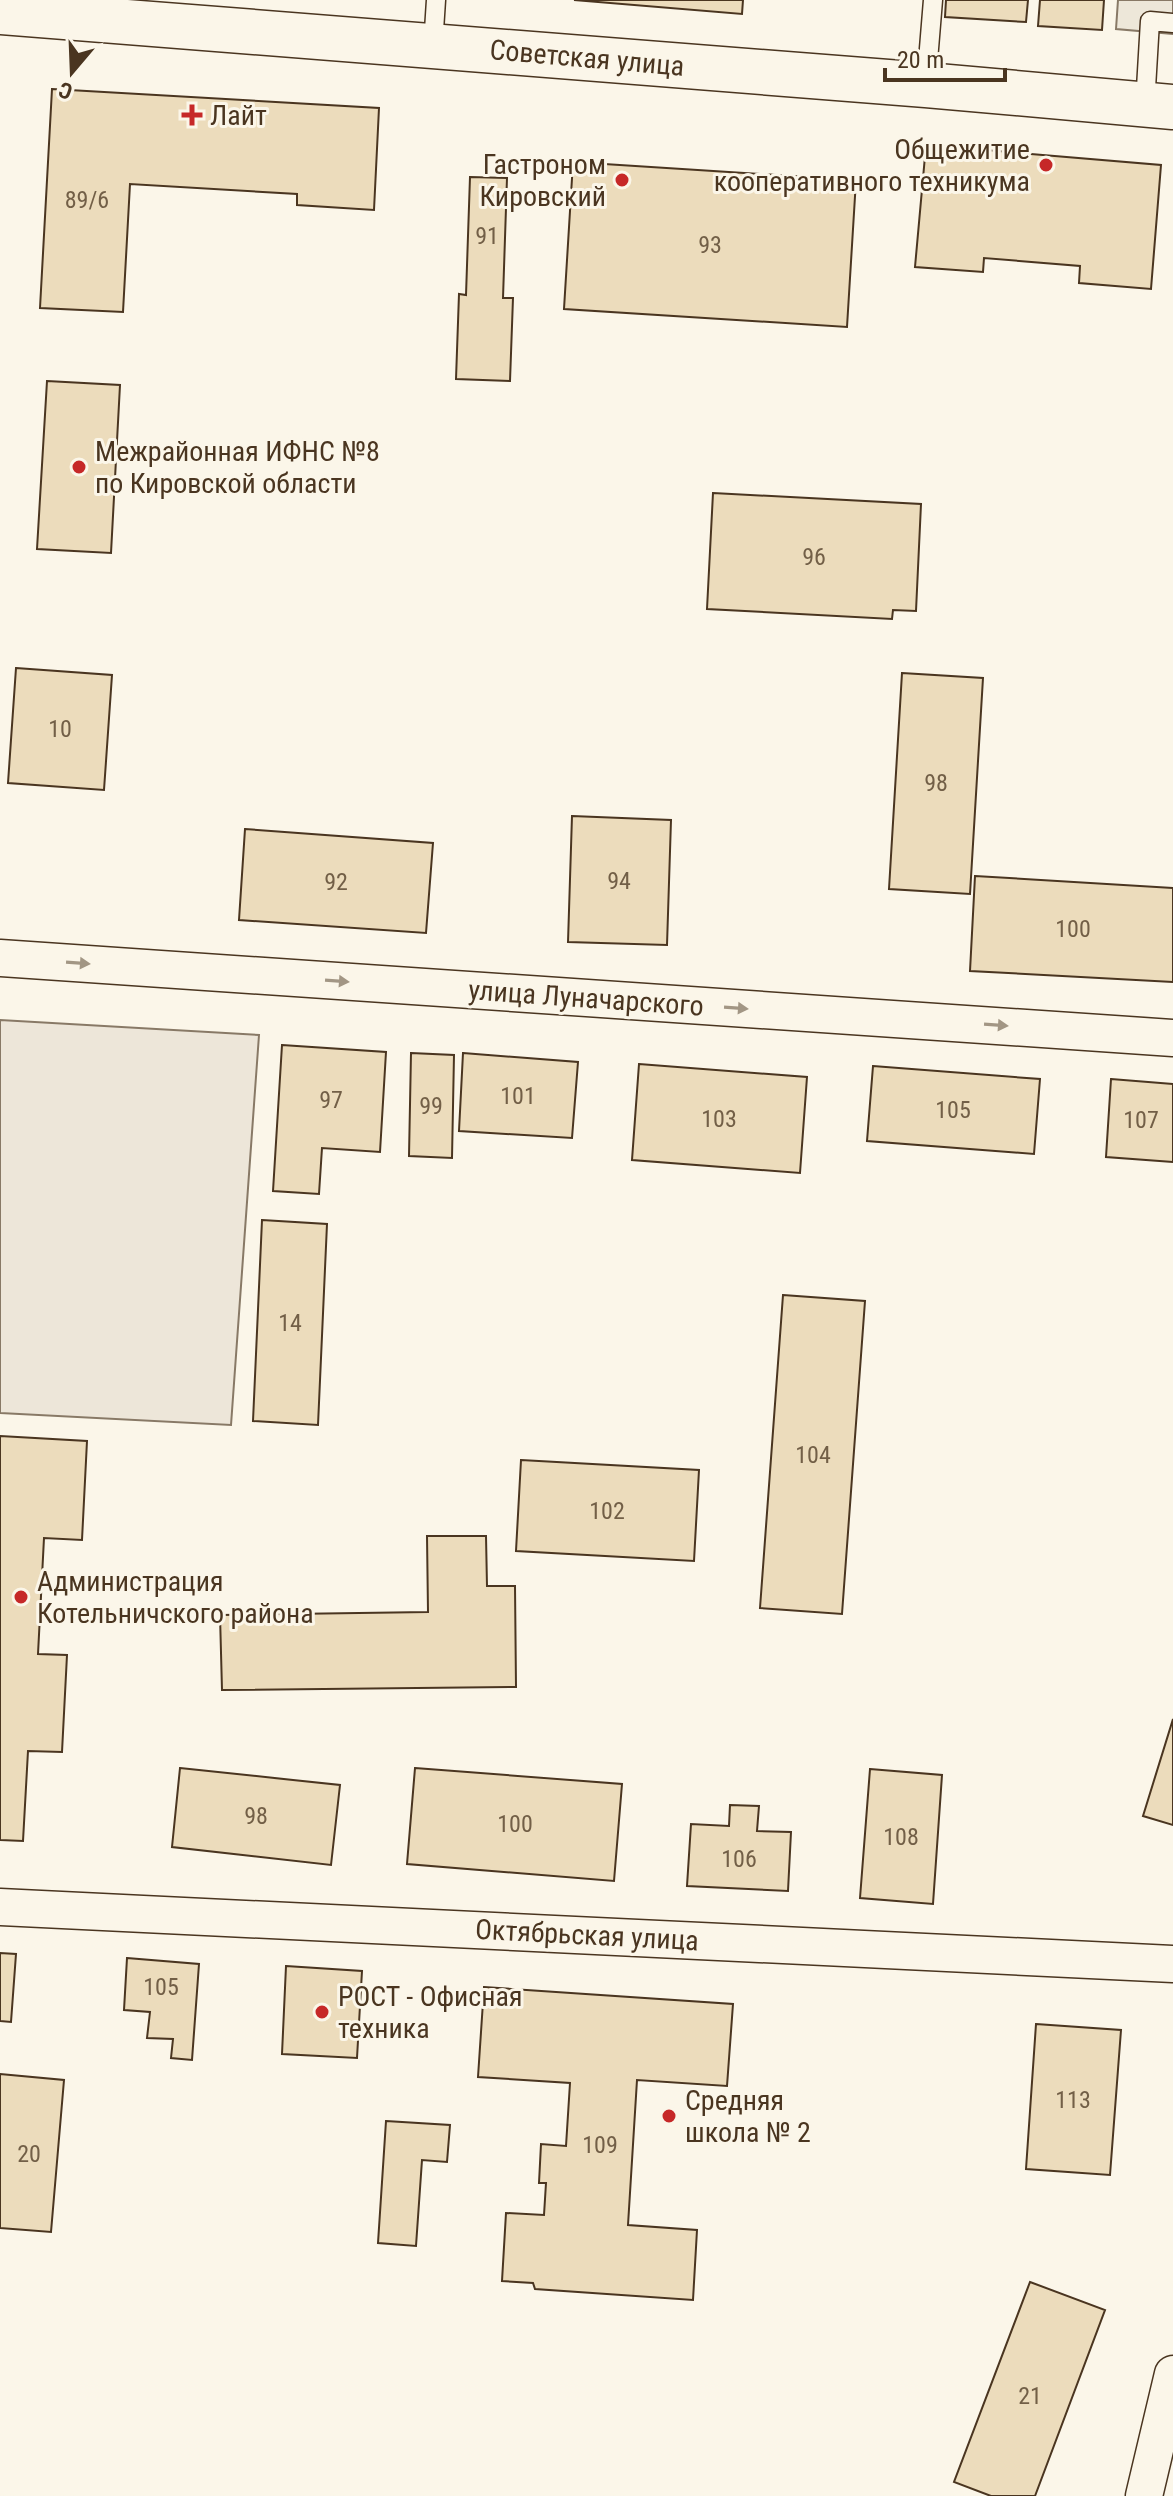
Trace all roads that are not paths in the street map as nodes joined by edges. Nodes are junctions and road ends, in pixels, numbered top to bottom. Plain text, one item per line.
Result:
1 (436, 0) edge
2 (933, 0) edge
3 (0, 12) edge
4 (1173, 23) edge
5 (433, 46) junction
6 (926, 85) junction
7 (1159, 106) edge
8 (0, 958) edge
9 (1173, 1038) edge
10 (0, 1907) edge
11 (1173, 1964) edge
12 (1173, 2374) edge
13 (1144, 2496) edge

1 - 5 lane
2 - 6 lane
3 - 5 main road, Советская улица
4 - 7 lane
5 - 6 main road, Советская улица
6 - 7 main road, Советская улица
8 -> 9 street, улица Луначарского
10 - 11 street, Октябрьская улица
12 - 13 street

